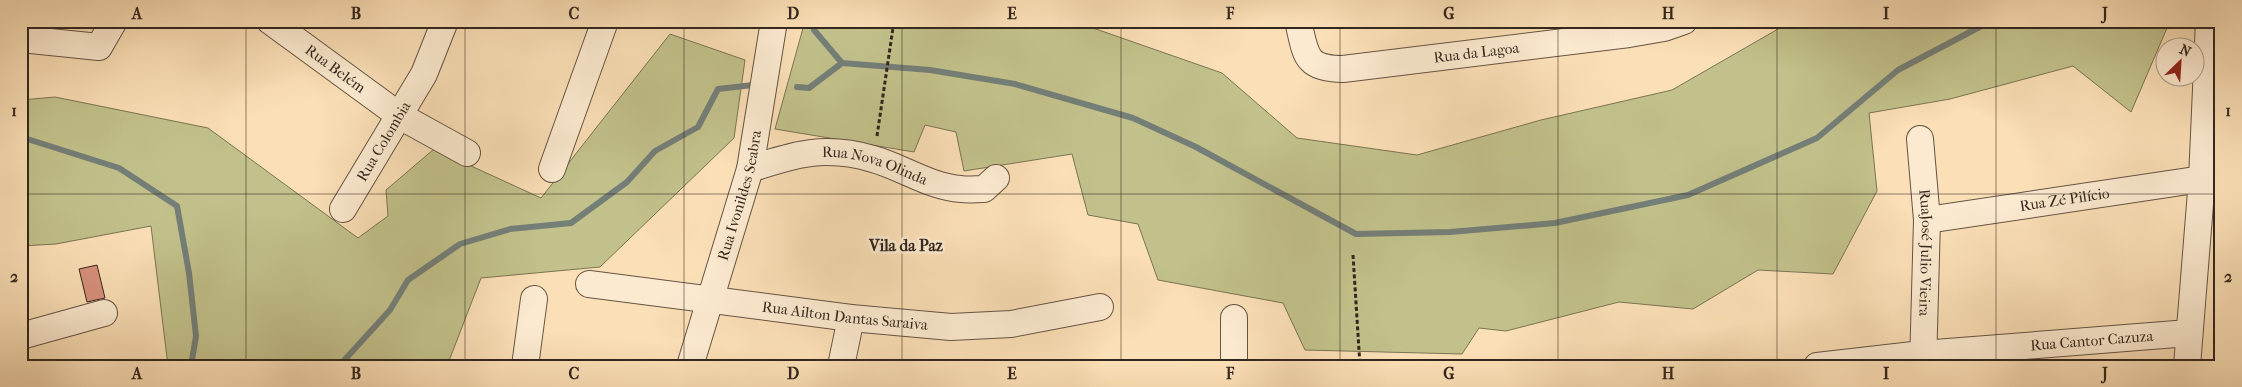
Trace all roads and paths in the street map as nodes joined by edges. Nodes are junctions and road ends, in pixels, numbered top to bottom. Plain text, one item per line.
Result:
1 (114, 21) edge
2 (270, 21) edge
3 (445, 21) edge
4 (605, 21) edge
5 (774, 21) edge
6 (894, 21) edge
7 (1298, 21) edge
8 (1684, 21) edge
9 (2209, 21) edge
10 (21, 39) edge
11 (400, 116) junction
12 (880, 120) dead end
13 (1920, 139) dead end
14 (467, 153) dead end
15 (552, 169) dead end
16 (750, 169) junction
17 (996, 178) dead end
18 (2202, 179) junction
19 (343, 209) dead end
20 (1927, 220) junction
21 (1353, 255) dead end
22 (589, 284) dead end
23 (534, 299) dead end
24 (710, 301) junction
25 (1100, 307) dead end
26 (104, 313) dead end
27 (851, 318) junction
28 (1234, 318) dead end
29 (2189, 333) junction
30 (21, 336) edge
31 (1923, 360) edge
32 (526, 366) edge
33 (690, 366) edge
34 (841, 366) edge
35 (1234, 366) edge
36 (1360, 366) edge
37 (1817, 366) edge
38 (2187, 366) edge

1 - 10 street
2 - 11 street, Rua Belém
3 - 11 street, Rua Colombia
4 - 15 street
5 - 16 street, Rua Ivonildes Seabra
6 - 12 path
7 - 8 street, Rua da Lagoa
9 - 18 street
11 - 14 street, Rua Belém
11 - 19 street, Rua Colombia
13 - 20 street, RuaJosé Julio Vieira
16 - 17 street, Rua Nova Olinda
16 - 24 street, Rua Ivonildes Seabra
18 - 20 street, Rua Zé Pilício
18 - 29 street
20 - 31 street, RuaJosé Julio Vieira
21 - 36 path
22 - 24 street, Rua Ailton Dantas Saraiva
23 - 32 street
24 - 27 street, Rua Ailton Dantas Saraiva
24 - 33 street, Rua Ivonildes Seabra
25 - 27 street, Rua Ailton Dantas Saraiva
26 - 30 street
27 - 34 street
28 - 35 street
29 - 31 street, Rua Cantor Cazuza
29 - 38 street
31 - 37 street, Rua Cantor Cazuza

